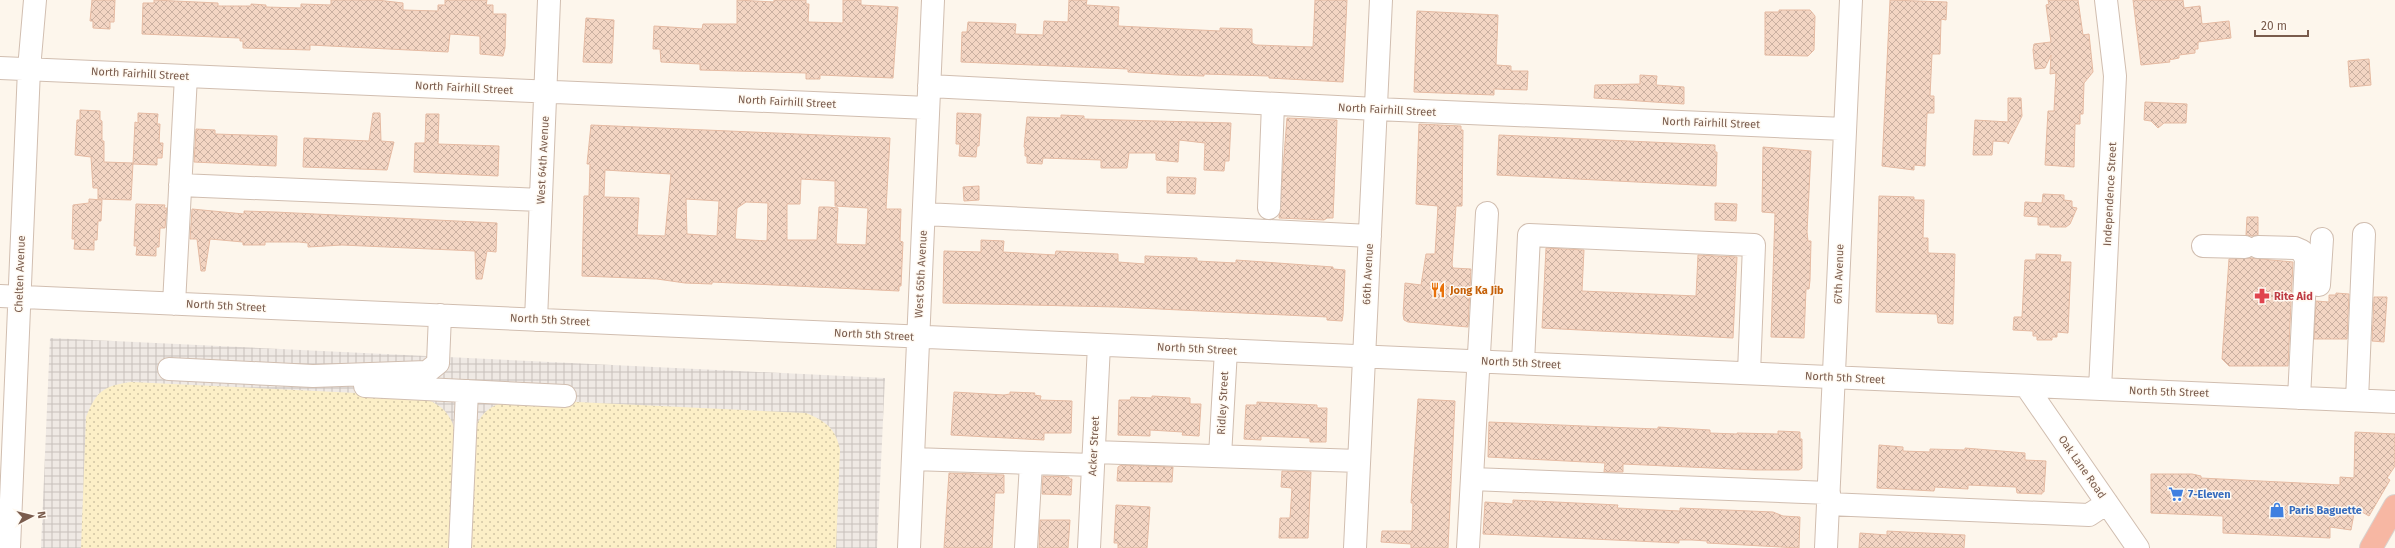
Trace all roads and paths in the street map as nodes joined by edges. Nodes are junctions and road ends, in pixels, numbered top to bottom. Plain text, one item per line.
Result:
1 (35, 0) edge
2 (549, 0) edge
3 (933, 0) edge
4 (1381, 0) edge
5 (1851, 0) edge
6 (2106, 0) edge
7 (0, 68) edge
8 (29, 69) junction
9 (186, 76) junction
10 (929, 86) junction
11 (546, 92) junction
12 (1273, 104) junction
13 (928, 108) junction
14 (1376, 109) junction
15 (1845, 129) junction
16 (180, 185) junction
17 (541, 200) junction
18 (1269, 208) dead end
19 (1487, 213) dead end
20 (924, 214) junction
21 (2364, 234) dead end
22 (1370, 236) junction
23 (2322, 239) dead end
24 (2203, 246) dead end
25 (9, 296) edge
26 (174, 304) junction
27 (440, 315) junction
28 (536, 320) junction
29 (918, 337) junction
30 (1098, 344) junction
31 (1226, 350) junction
32 (1364, 356) junction
33 (1478, 361) junction
34 (438, 363) junction
35 (1524, 363) junction
36 (169, 369) dead end
37 (1748, 373) junction
38 (344, 374) junction
39 (1834, 377) junction
40 (2026, 386) junction
41 (2100, 389) junction
42 (460, 391) junction
43 (565, 396) dead end
44 (2306, 398) junction
45 (2357, 400) junction
46 (2395, 402) edge
47 (8, 407) edge
48 (1220, 456) junction
49 (1093, 459) junction
50 (913, 460) junction
51 (1359, 461) junction
52 (1031, 464) junction
53 (1472, 479) junction
54 (1828, 499) junction
55 (2107, 503) junction
56 (5, 506) edge
57 (2395, 506) edge
58 (9, 548) edge
59 (460, 548) edge
60 (909, 548) edge
61 (1026, 548) edge
62 (1089, 548) edge
63 (1355, 548) edge
64 (1468, 548) edge
65 (1826, 548) edge
66 (2138, 548) edge
67 (2371, 548) edge

1 - 8 street, Chelten Avenue
2 - 11 street, West 64th Avenue
3 - 10 street, West 65th Avenue
4 - 14 street, 66th Avenue
5 - 15 street, 67th Avenue
6 - 41 street, Independence Street
7 - 8 street, North Fairhill Street
8 - 9 street, North Fairhill Street
8 - 25 street, Chelten Avenue
9 - 11 street, North Fairhill Street
9 - 16 street
10 - 12 street, North Fairhill Street
10 - 13 street, West 65th Avenue
11 - 13 street, North Fairhill Street
11 - 17 street, West 64th Avenue
12 - 14 street, North Fairhill Street
12 - 18 street
13 - 20 street, West 65th Avenue
14 - 15 street, North Fairhill Street
14 - 22 street, 66th Avenue
15 - 39 street, 67th Avenue
16 - 17 street
16 - 26 street
17 - 28 street, West 64th Avenue
19 - 33 street
20 - 22 street
20 - 29 street, West 65th Avenue
21 - 45 street
22 - 32 street, 66th Avenue
23 - 44 street
24 - 44 street
25 - 26 street, North 5th Street
25 - 47 street, Chelten Avenue
26 - 27 street, North 5th Street
27 - 28 street, North 5th Street
27 - 34 street
28 - 29 street, North 5th Street
29 - 30 street, North 5th Street
29 - 50 street, West 65th Avenue
30 - 31 street, North 5th Street
30 - 49 street, Acker Street
31 - 32 street, North 5th Street
31 - 48 street, Ridley Street
32 - 33 street, North 5th Street
32 - 51 street, 66th Avenue
33 - 35 street, North 5th Street
33 - 53 street
34 - 38 street
34 - 42 street
35 - 37 street, North 5th Street
35 - 37 street
36 - 38 street
37 - 39 street, North 5th Street
38 - 42 street
39 - 40 street, North 5th Street
39 - 54 street, 67th Avenue
40 - 41 street, North 5th Street
40 - 55 street, Oak Lane Road
41 - 44 street, North 5th Street
42 - 43 street
42 - 59 street
44 - 45 street, North 5th Street
45 - 46 street, North 5th Street
47 - 56 street, Chelten Avenue
48 - 49 street
48 - 51 street
49 - 52 street
49 - 62 street, Acker Street
50 - 52 street
50 - 60 street, West 65th Avenue
51 - 63 street, 66th Avenue
52 - 61 street
53 - 54 street
53 - 64 street
54 - 55 street
54 - 65 street, 67th Avenue
55 - 66 street, Oak Lane Road
56 - 58 street, Chelten Avenue
57 - 67 highway

